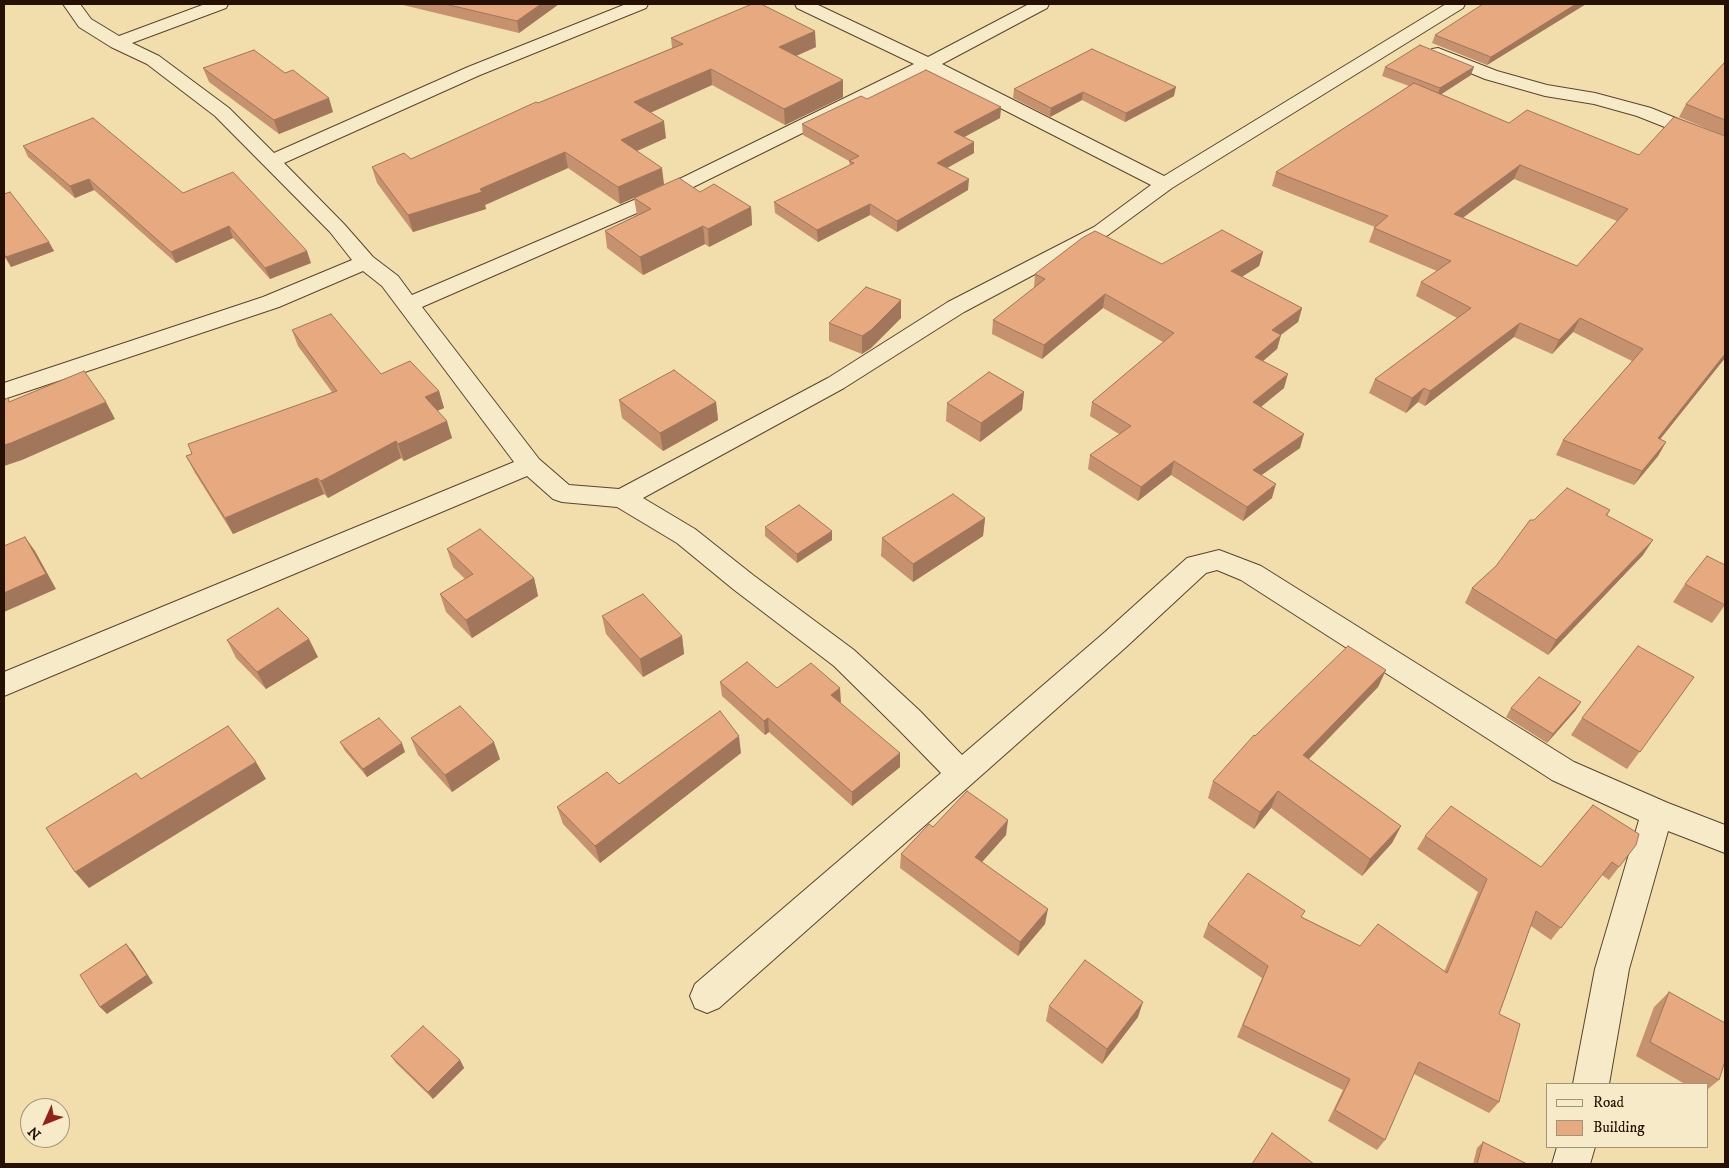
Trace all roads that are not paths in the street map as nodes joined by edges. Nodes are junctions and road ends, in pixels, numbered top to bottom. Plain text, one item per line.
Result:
1 (71, 4) edge
2 (220, 4) edge
3 (640, 4) edge
4 (803, 4) edge
5 (1041, 4) edge
6 (1457, 4) edge
7 (1402, 39) junction
8 (117, 44) junction
9 (928, 64) junction
10 (1725, 145) edge
11 (271, 162) junction
12 (1165, 184) junction
13 (365, 262) junction
14 (408, 305) junction
15 (4, 391) edge
16 (530, 465) junction
17 (623, 498) junction
18 (4, 684) edge
19 (961, 774) junction
20 (1656, 813) junction
21 (1725, 839) edge
22 (706, 996) dead end
23 (1591, 1083) edge
24 (1576, 1148) edge
25 (1571, 1164) edge

1 - 8 street
2 - 8 street
3 - 11 street
4 - 9 street
5 - 9 street
6 - 7 street
7 - 10 street
7 - 12 street
8 - 11 street
9 - 12 street
9 - 14 street
11 - 13 street
12 - 17 street
13 - 14 street
13 - 15 street
14 - 16 street
16 - 17 street
16 - 18 street
17 - 19 street
19 - 20 street
19 - 22 street
20 - 21 street
20 - 23 street
24 - 25 street

